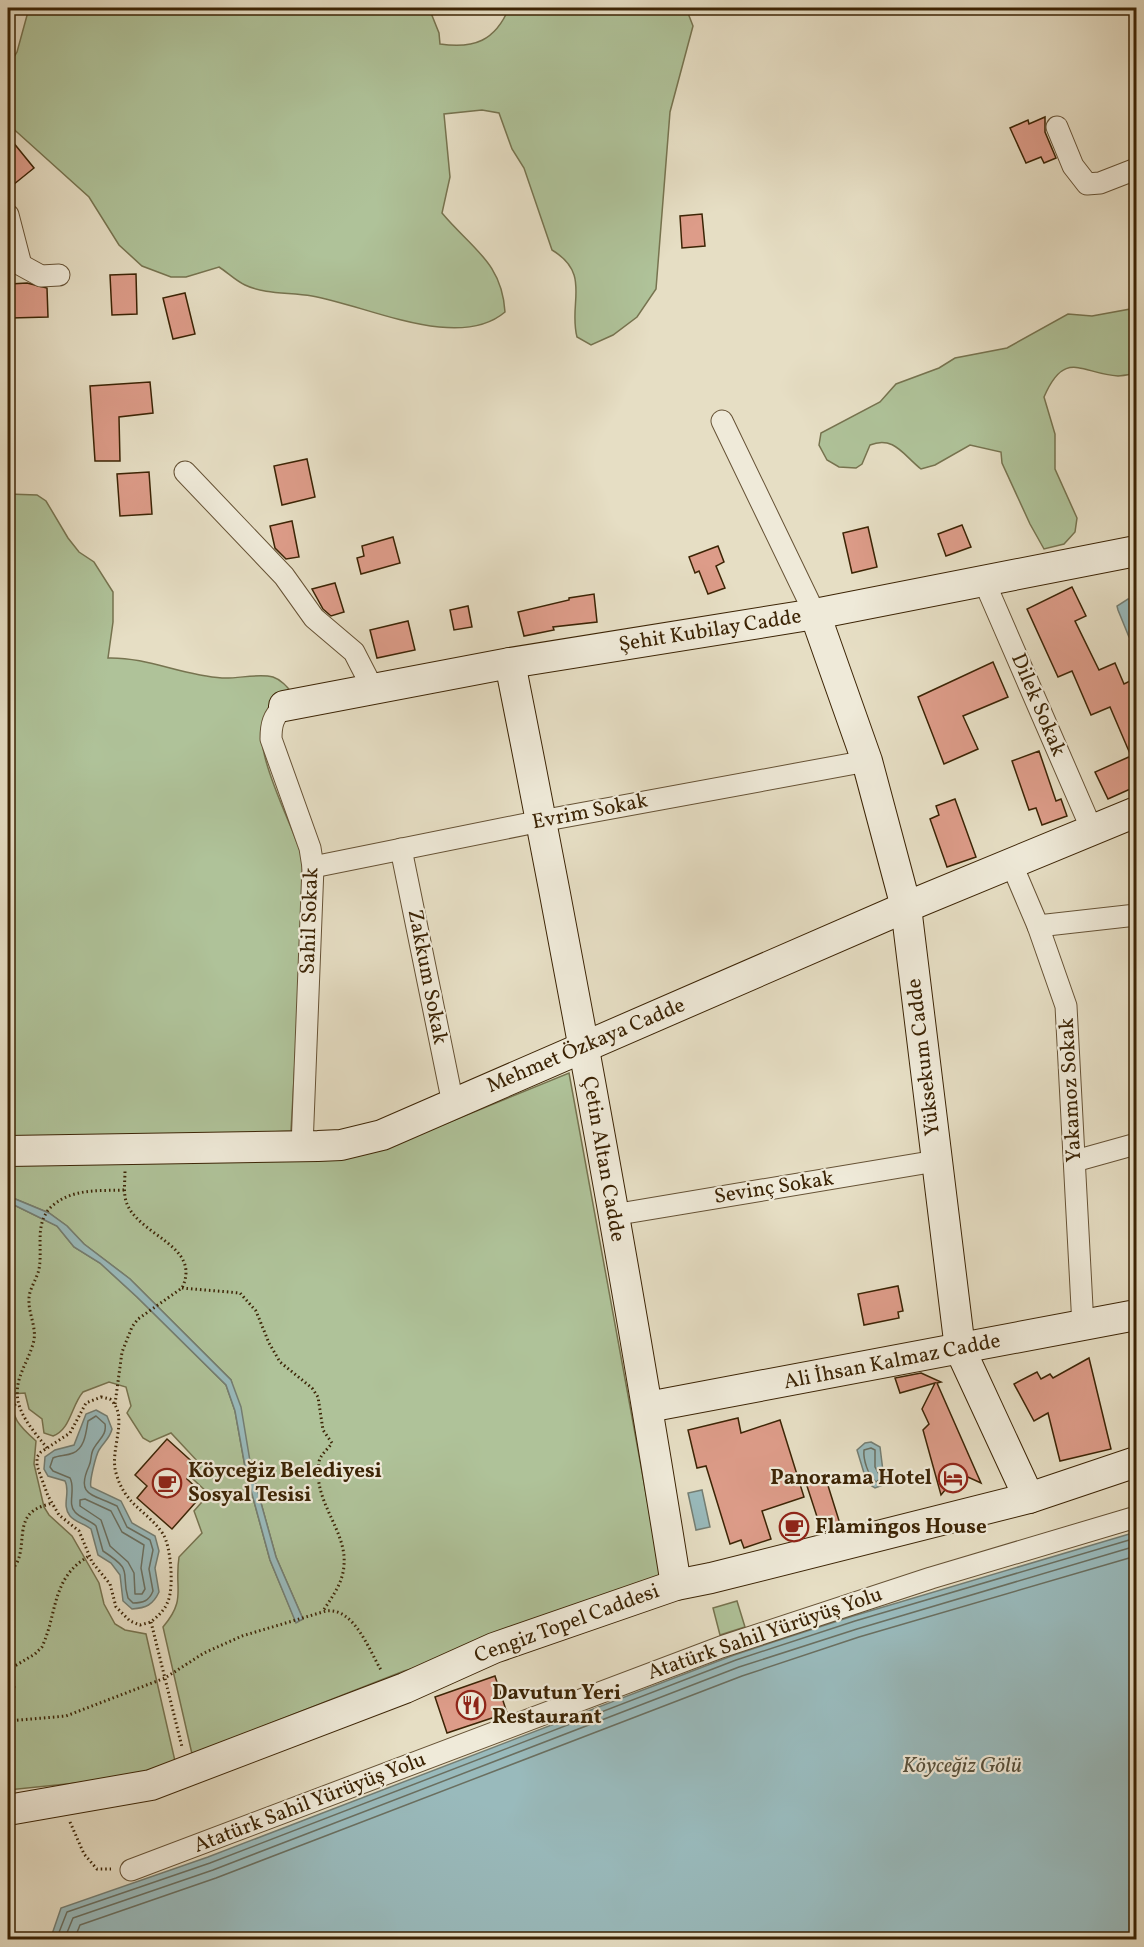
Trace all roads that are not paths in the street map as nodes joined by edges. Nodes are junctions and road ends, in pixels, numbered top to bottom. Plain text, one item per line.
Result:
1 (1057, 127) dead end
2 (1137, 169) edge
3 (8, 215) edge
4 (60, 275) dead end
5 (722, 421) dead end
6 (185, 472) dead end
7 (1137, 551) edge
8 (984, 581) junction
9 (815, 614) junction
10 (510, 663) junction
11 (373, 689) junction
12 (284, 706) joint
13 (867, 761) junction
14 (1137, 812) edge
15 (541, 821) junction
16 (1092, 830) junction
17 (401, 849) junction
18 (1012, 865) junction
19 (313, 867) junction
20 (906, 908) junction
21 (1134, 915) edge
22 (1038, 926) junction
23 (583, 1048) junction
24 (453, 1104) junction
25 (1137, 1144) edge
26 (302, 1147) junction
27 (8, 1151) edge
28 (936, 1161) junction
29 (1075, 1161) junction
30 (613, 1215) junction
31 (1137, 1315) edge
32 (1083, 1326) junction
33 (960, 1350) junction
34 (648, 1407) junction
35 (1137, 1462) edge
36 (1029, 1498) junction
37 (1137, 1517) edge
38 (676, 1585) junction
39 (8, 1810) edge
40 (131, 1870) road end

1 - 2 street
3 - 4 street
5 - 9 street
6 - 11 street
7 - 8 street, Şehit Kubilay Cadde
8 - 9 street, Şehit Kubilay Cadde
8 - 16 street, Dilek Sokak
9 - 10 street, Şehit Kubilay Cadde
9 - 13 street, Yüksekum Cadde
10 - 11 street, Şehit Kubilay Cadde
10 - 15 street, Çetin Altan Cadde
11 - 12 street, Şehit Kubilay Cadde
12 - 19 street, Sahil Sokak
13 - 15 street, Evrim Sokak
13 - 20 street, Yüksekum Cadde
14 - 16 street, Mehmet Özkaya Cadde
15 - 17 street, Evrim Sokak
15 - 23 street, Çetin Altan Cadde
16 - 18 street, Mehmet Özkaya Cadde
17 - 19 street, Evrim Sokak
17 - 24 street, Zakkum Sokak
18 - 20 street, Mehmet Özkaya Cadde
18 - 22 street, Yakamoz Sokak
19 - 26 street, Sahil Sokak
20 - 23 street, Mehmet Özkaya Cadde
20 - 28 street, Yüksekum Cadde
21 - 22 street
22 - 29 street, Yakamoz Sokak
23 - 24 street, Mehmet Özkaya Cadde
23 - 30 street, Çetin Altan Cadde
24 - 26 street, Mehmet Özkaya Cadde
25 - 29 street
26 - 27 street, Mehmet Özkaya Cadde
28 - 30 street, Sevinç Sokak
28 - 33 street, Yüksekum Cadde
29 - 32 street, Yakamoz Sokak
30 - 34 street, Çetin Altan Cadde
31 - 32 street, Ali İhsan Kalmaz Cadde
32 - 33 street, Ali İhsan Kalmaz Cadde
33 - 34 street, Ali İhsan Kalmaz Cadde
33 - 36 street, Yüksekum Cadde
34 - 38 street, Çetin Altan Cadde
35 - 36 street, Cengiz Topel Caddesi
36 - 38 street, Cengiz Topel Caddesi
37 - 40 street, Atatürk Sahil Yürüyüş Yolu
38 - 39 street, Cengiz Topel Caddesi

